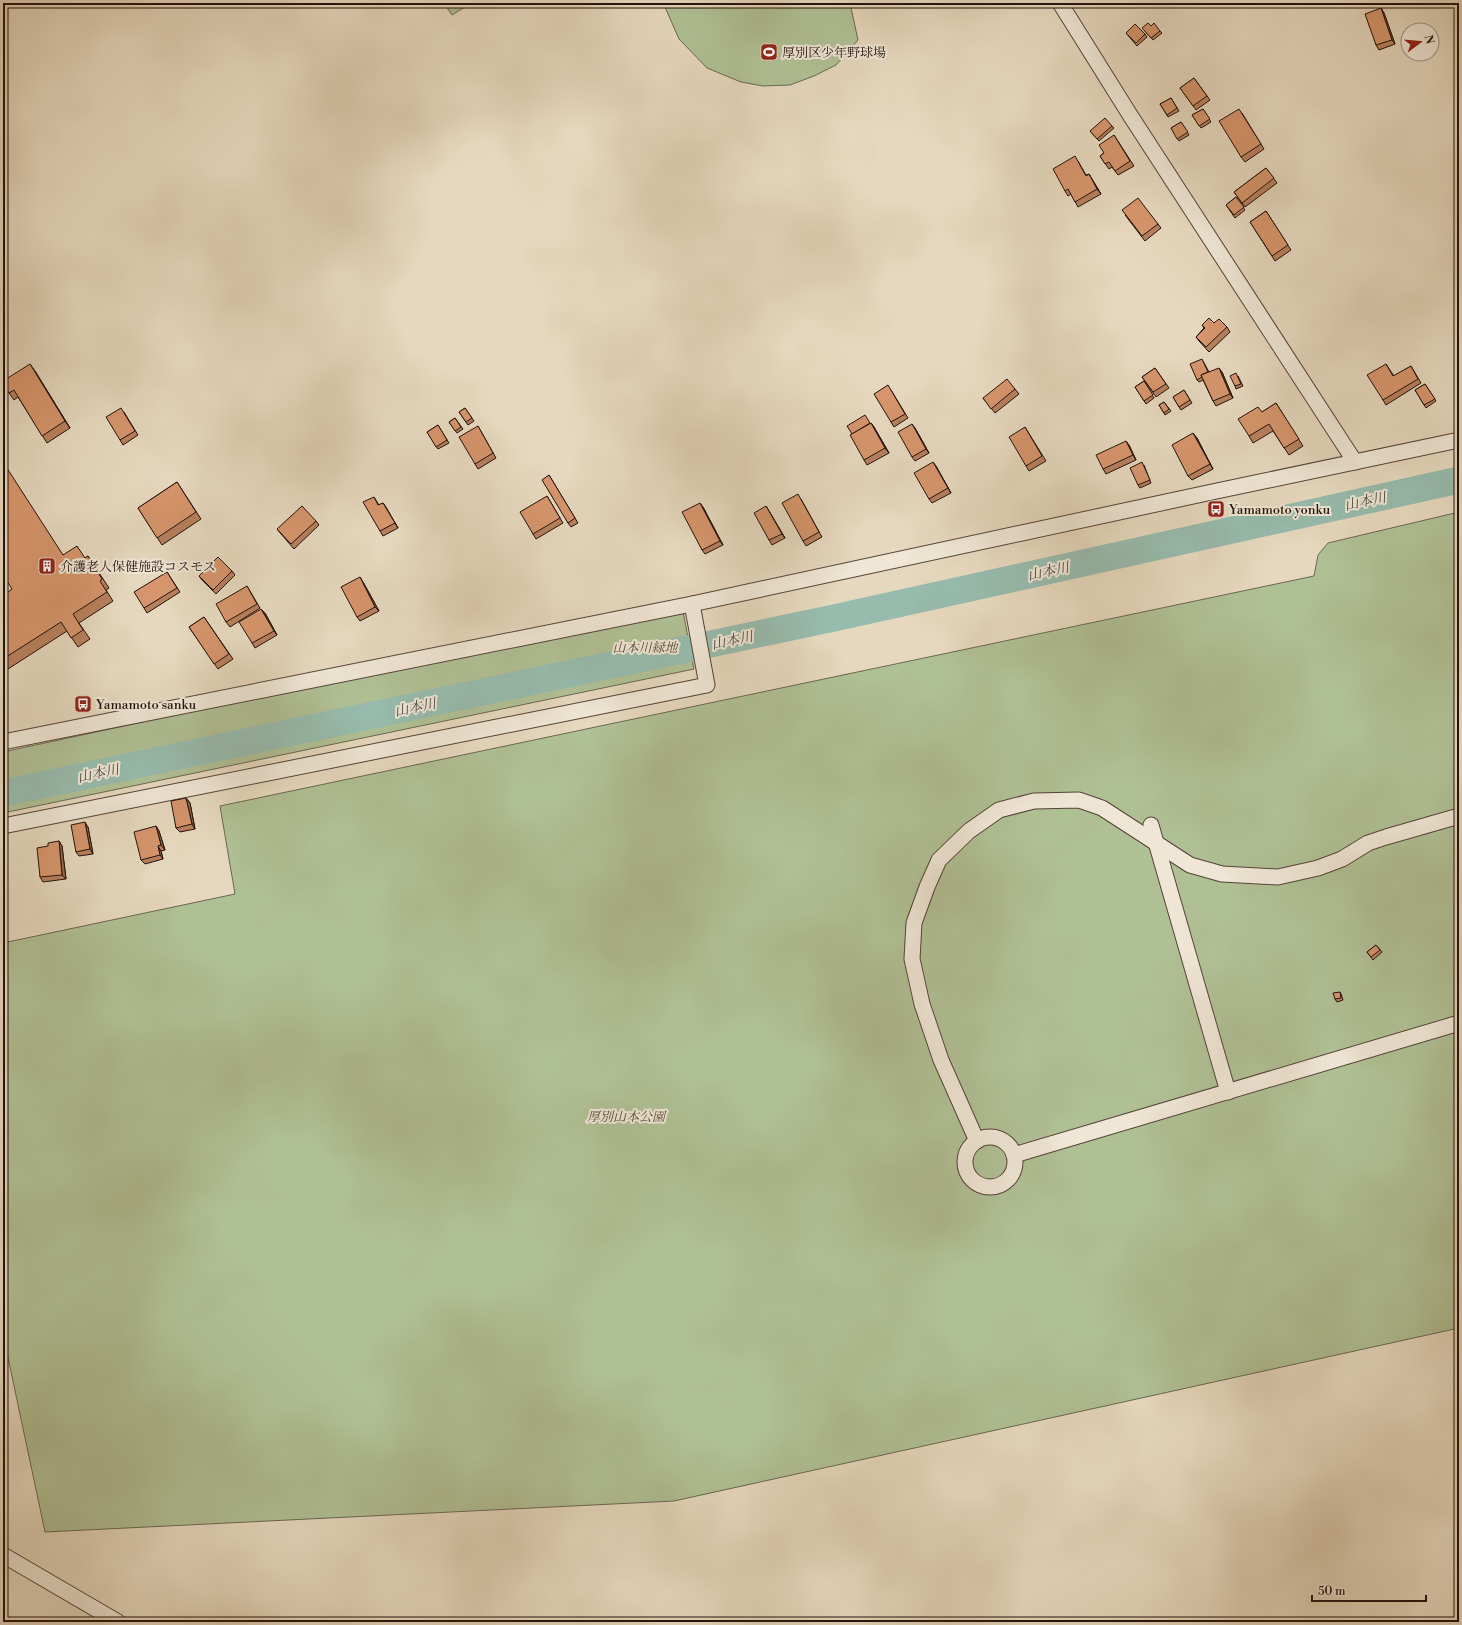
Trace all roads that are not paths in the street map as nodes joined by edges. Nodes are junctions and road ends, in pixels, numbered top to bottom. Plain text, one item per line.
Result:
1 (1060, 3) edge
2 (1459, 440) edge
3 (1355, 462) junction
4 (692, 604) junction
5 (3, 742) edge
6 (1459, 816) edge
7 (1151, 825) dead end
8 (3, 826) edge
9 (1155, 843) junction
10 (1459, 1023) edge
11 (1228, 1092) junction
12 (977, 1141) junction
13 (1014, 1155) junction
14 (3, 1555) edge
15 (118, 1622) edge

1 - 3 street
2 - 3 street
3 - 4 street
4 - 5 street
4 - 8 street
6 - 9 street
7 - 9 street
9 - 11 street
9 - 12 street
10 - 11 street
11 - 13 street
12 - 13 street
12 - 13 street
14 - 15 street

